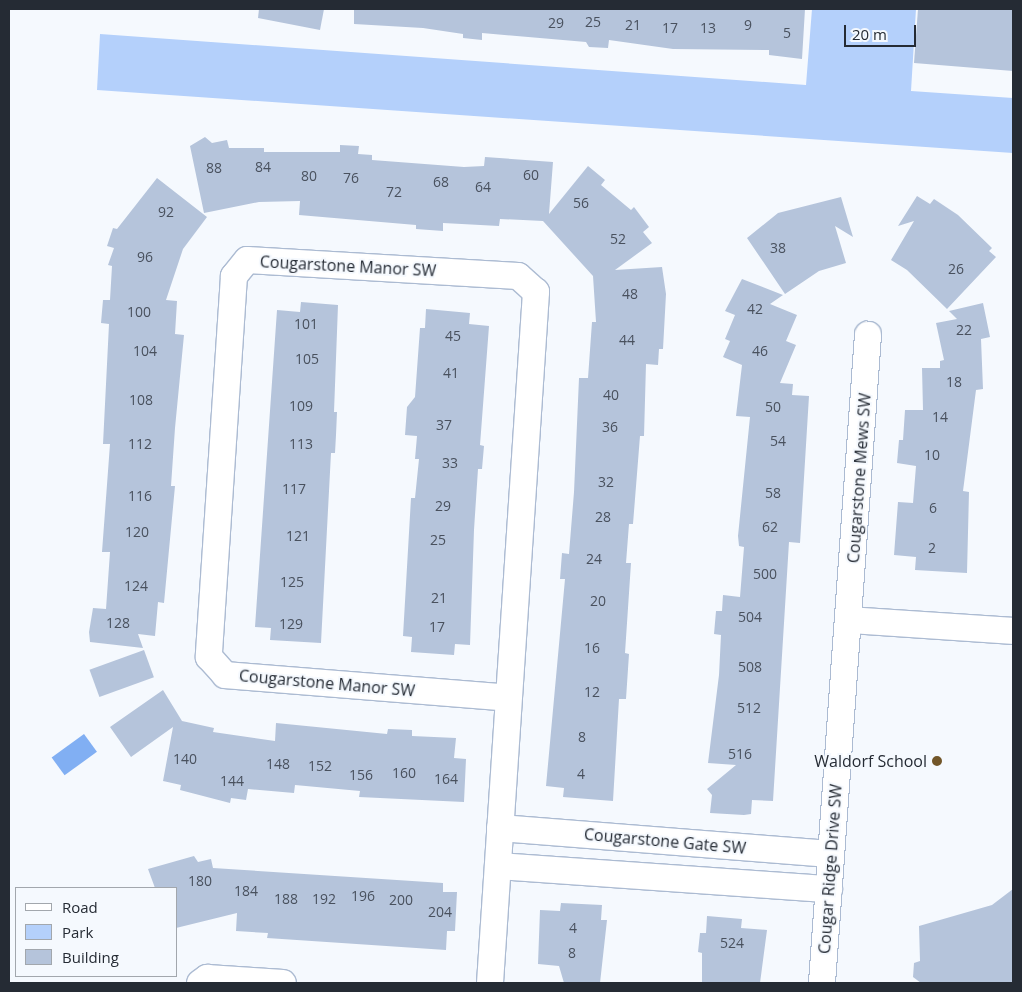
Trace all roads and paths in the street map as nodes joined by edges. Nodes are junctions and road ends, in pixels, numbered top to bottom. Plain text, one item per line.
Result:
1 (868, 335) dead end
2 (849, 620) junction
3 (1013, 631) edge
4 (508, 698) junction
5 (500, 828) junction
6 (830, 854) junction
7 (498, 866) junction
8 (829, 889) junction
9 (200, 983) edge
10 (283, 983) edge
11 (490, 983) edge
12 (822, 983) edge

1 - 2 street, Cougarstone Mews SW
2 - 3 street
2 - 6 street, Cougar Ridge Drive SW
4 - 4 street, Cougarstone Manor SW
4 - 5 street, Cougarstone Manor SW
5 - 6 street, Cougarstone Gate SW
5 - 7 street, Cougarstone Manor SW
6 - 8 street, Cougar Ridge Drive SW
7 - 8 street
7 - 11 street, Cougarstone Manor SW
8 - 12 street, Cougar Ridge Drive SW
9 - 10 street

